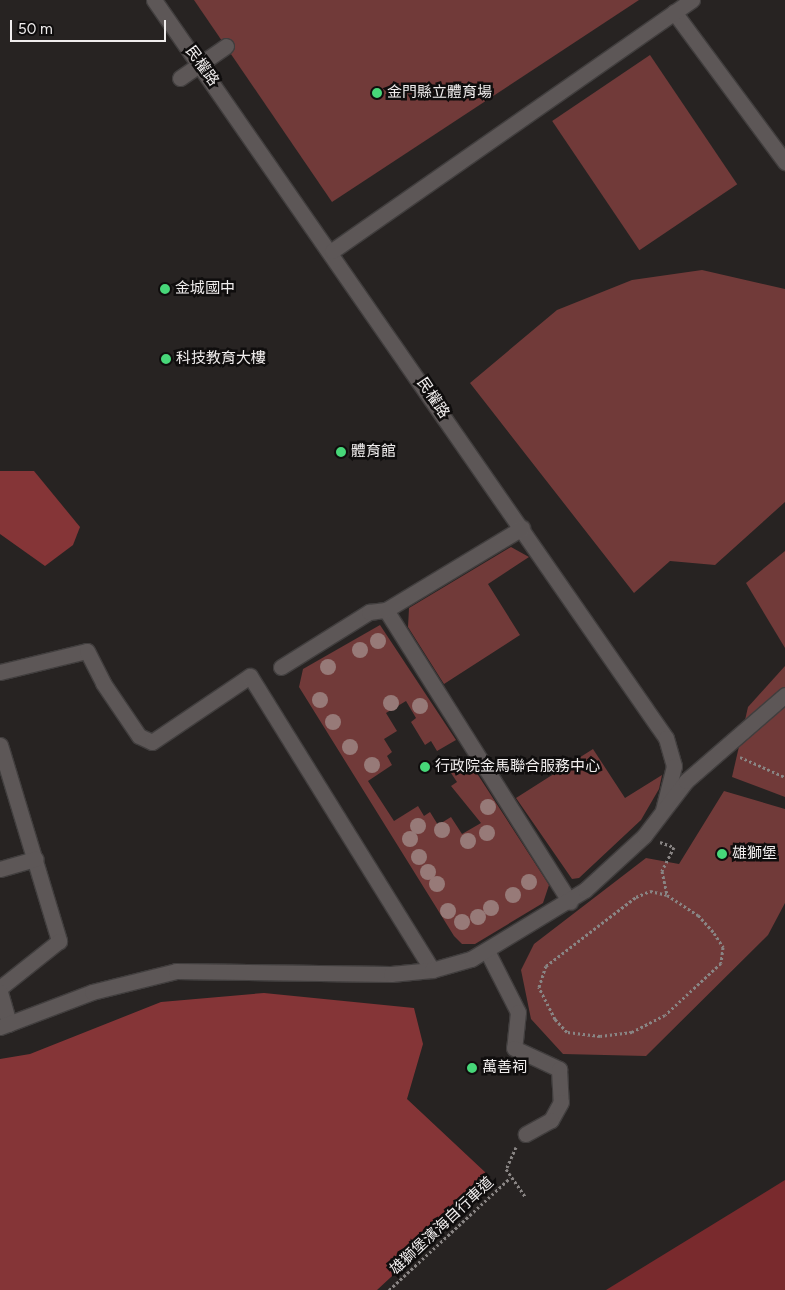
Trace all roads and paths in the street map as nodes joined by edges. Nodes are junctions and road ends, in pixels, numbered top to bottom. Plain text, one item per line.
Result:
1 (154, 0) edge
2 (692, 0) edge
3 (674, 12) junction
4 (226, 46) dead end
5 (201, 63) junction
6 (180, 78) dead end
7 (785, 162) edge
8 (332, 251) junction
9 (522, 528) junction
10 (386, 610) junction
11 (281, 667) dead end
12 (0, 672) edge
13 (785, 695) edge
14 (0, 745) edge
15 (721, 749) junction
16 (785, 777) edge
17 (663, 810) junction
18 (644, 836) junction
19 (36, 859) junction
20 (0, 869) edge
21 (667, 895) junction
22 (570, 902) junction
23 (487, 951) junction
24 (432, 970) junction
25 (0, 990) edge
26 (4, 1025) edge
27 (526, 1134) joint
28 (510, 1178) junction
29 (525, 1196) dead end
30 (389, 1290) edge

1 - 5 street, 民權路
2 - 3 street
3 - 7 street
3 - 8 street
4 - 5 street
5 - 6 street
5 - 8 street, 民權路
8 - 9 street, 民權路
9 - 10 street
9 - 17 street, 民權路
10 - 11 street
10 - 22 street
12 - 24 street
13 - 15 street
14 - 19 street
15 - 16 path
15 - 17 street
17 - 18 street
18 - 21 path
18 - 22 street
19 - 20 street
19 - 25 street
21 - 21 path
22 - 23 street
23 - 24 street
23 - 27 street
24 - 26 street
25 - 26 street
27 - 28 path
28 - 29 path
28 - 30 path, 雄獅堡濱海自行車道

